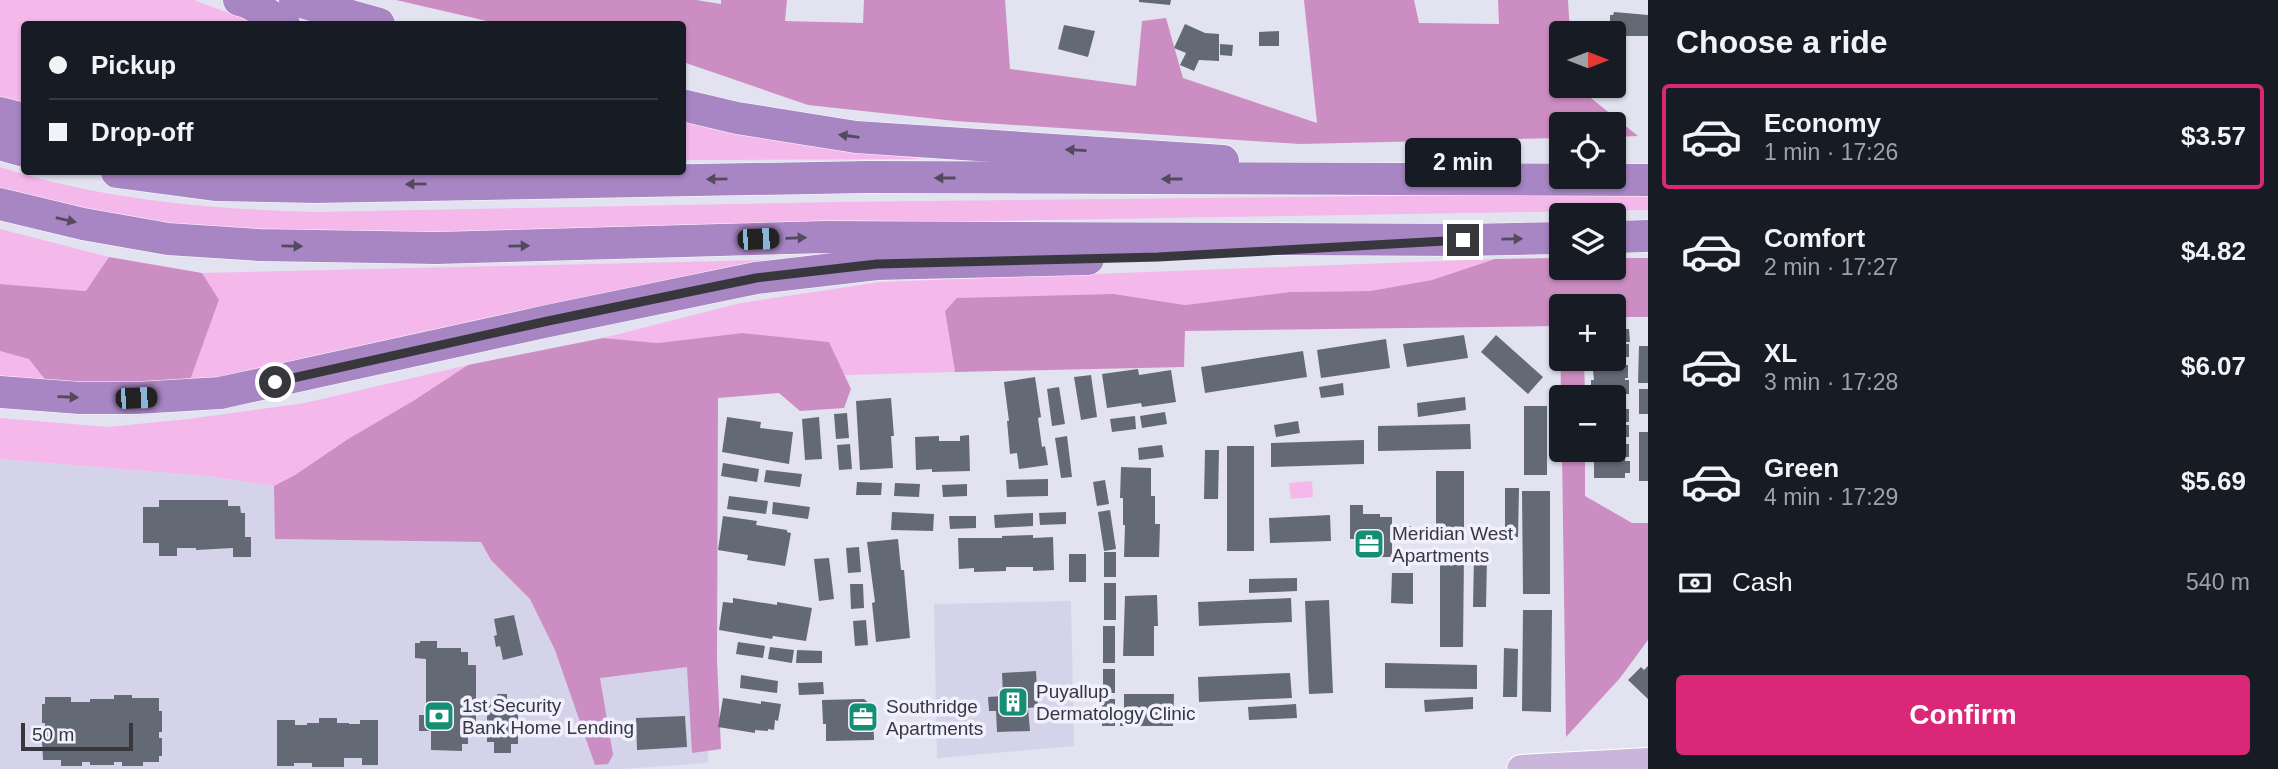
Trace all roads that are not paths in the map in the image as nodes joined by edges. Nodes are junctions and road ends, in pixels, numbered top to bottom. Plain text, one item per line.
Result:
1 (239, 0) edge
2 (295, 0) edge
3 (279, 21) edge
4 (368, 21) edge
5 (686, 106) edge
6 (0, 113) edge
7 (21, 118) edge
8 (0, 144) edge
9 (21, 150) edge
10 (140, 175) edge
11 (1648, 180) edge
12 (1461, 181) junction
13 (0, 204) edge
14 (1648, 236) edge
15 (1626, 237) edge
16 (1549, 238) edge
17 (1463, 240) junction
18 (0, 392) edge
19 (1648, 762) edge
20 (1521, 769) edge

1 - 3 highway
2 - 4 highway
12 -> 5 highway
6 - 7 highway
8 - 9 highway
12 -> 10 highway
11 - 12 highway
13 -> 17 highway
14 - 15 highway
17 -> 16 highway
18 -> 17 highway
19 - 20 main road

